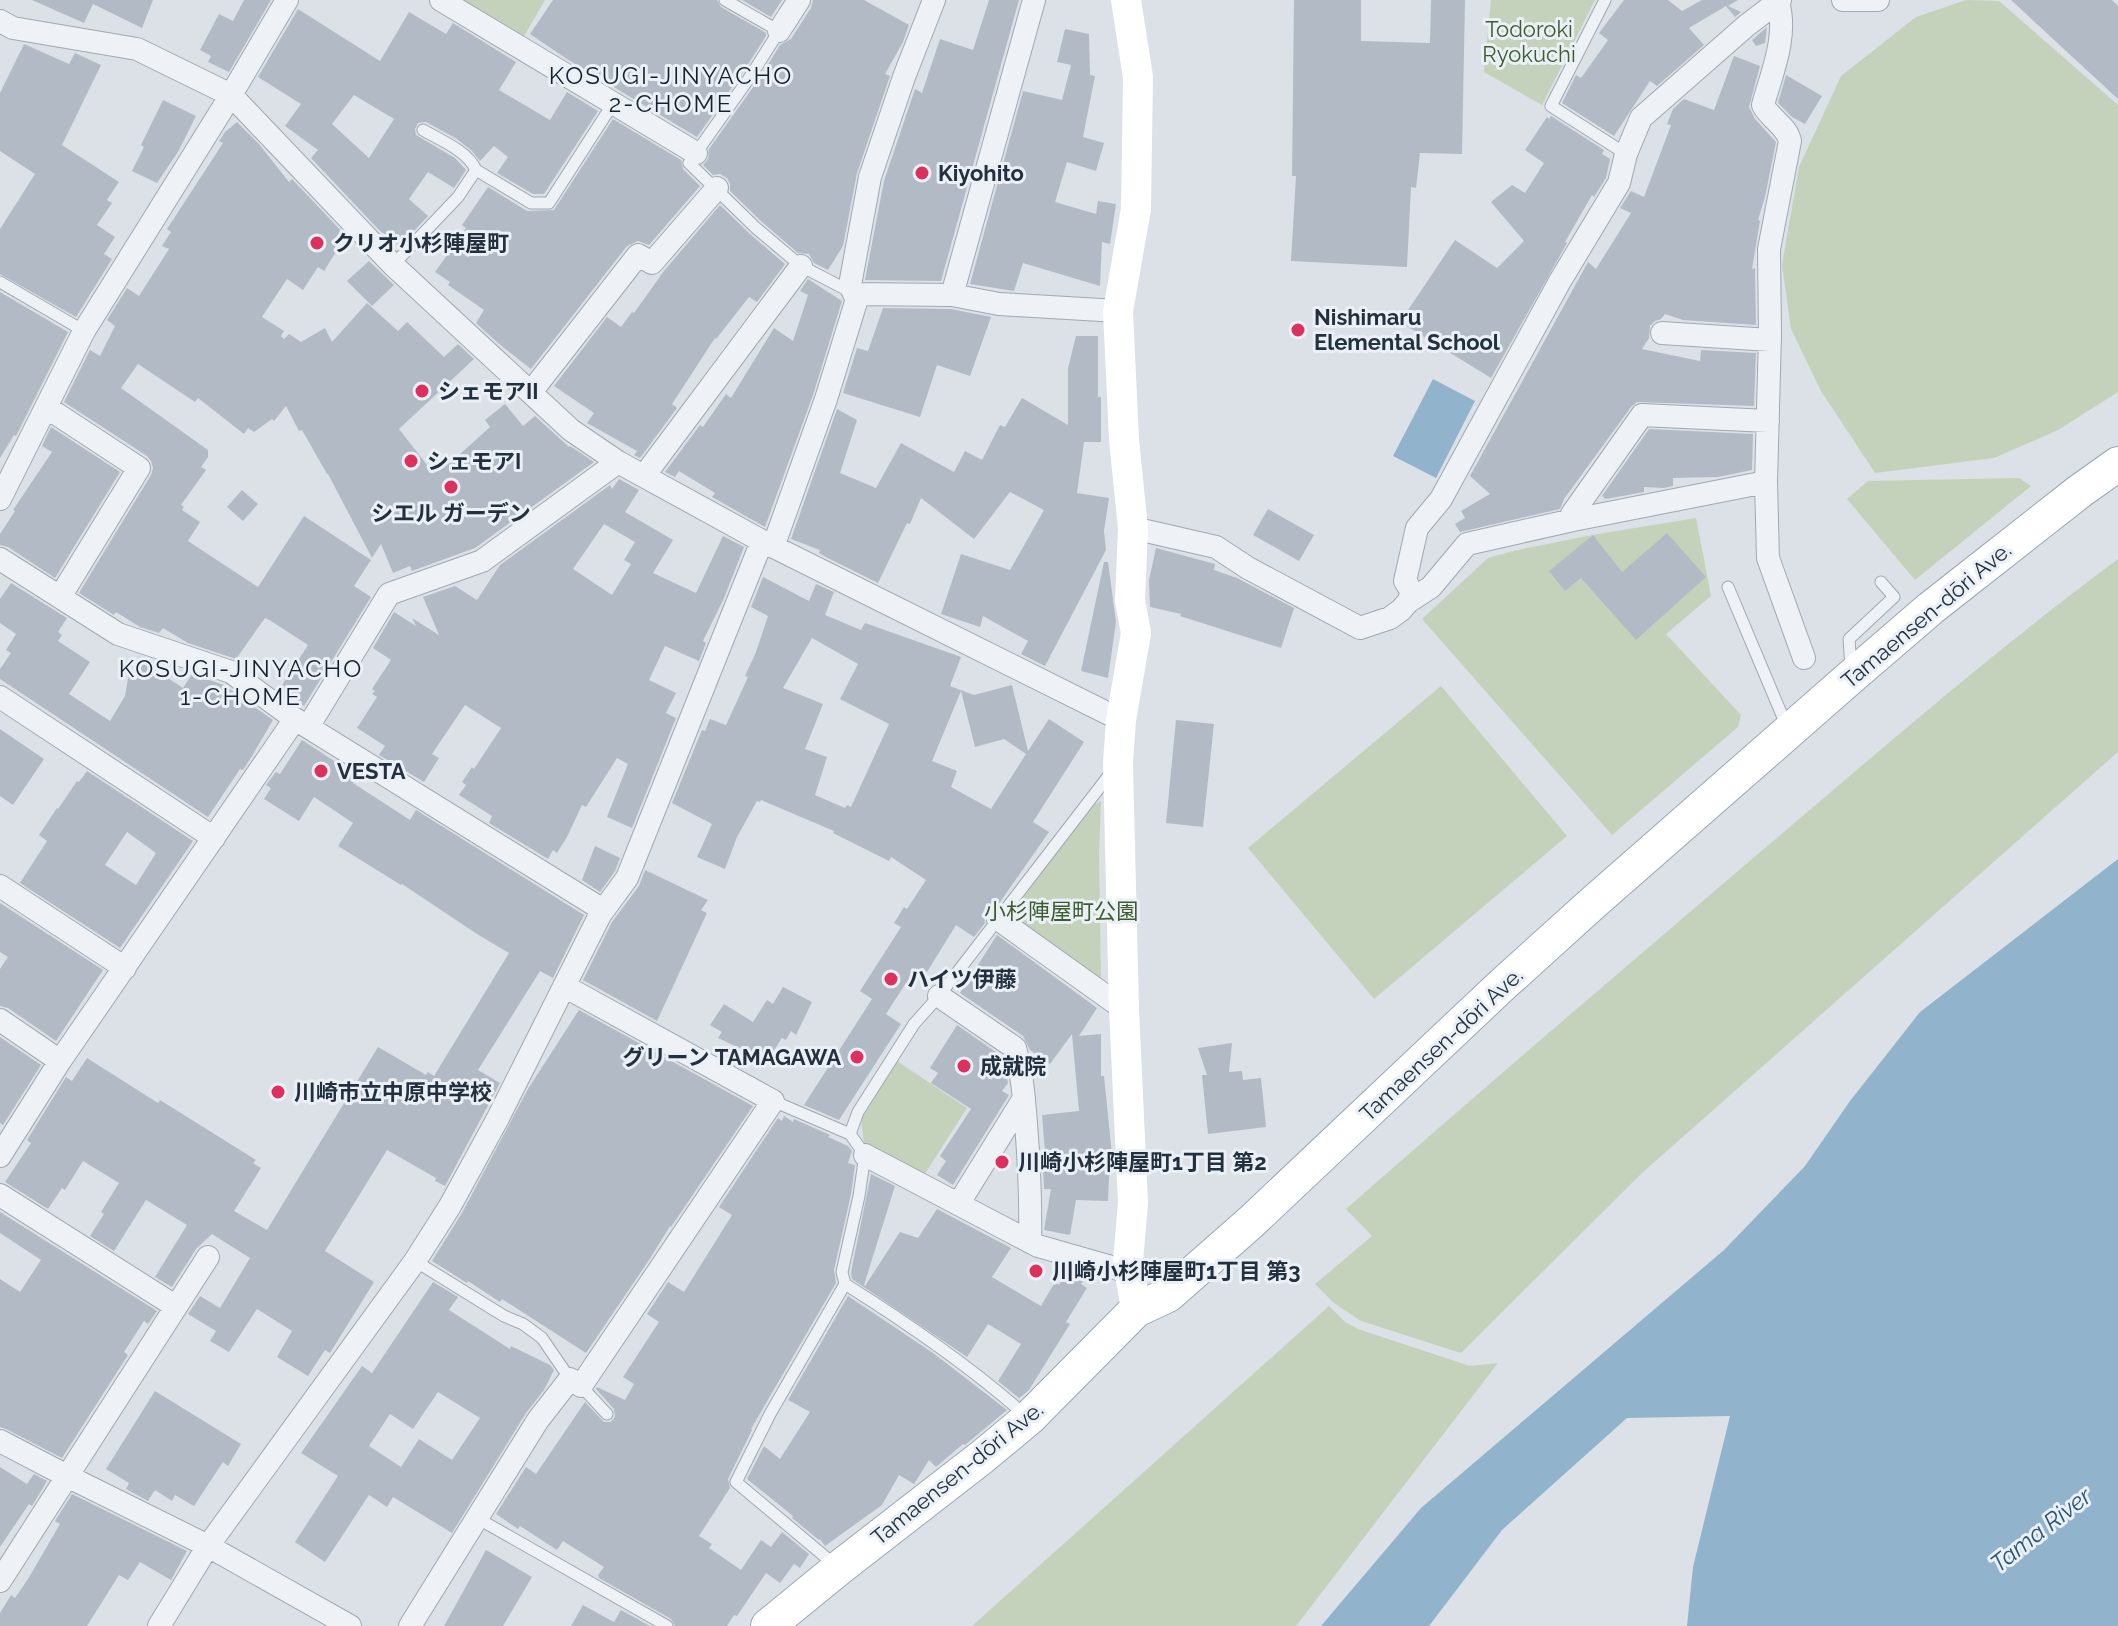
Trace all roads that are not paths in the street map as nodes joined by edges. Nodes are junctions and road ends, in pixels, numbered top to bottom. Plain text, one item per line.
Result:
1 (287, 0) edge
2 (441, 0) edge
3 (725, 0) edge
4 (799, 0) edge
5 (934, 0) edge
6 (1034, 0) edge
7 (1126, 0) edge
8 (1605, 0) edge
9 (1843, 0) edge
10 (1878, 0) edge
11 (1779, 1) edge
12 (0, 21) edge
13 (779, 31) junction
14 (231, 95) junction
15 (614, 102) junction
16 (423, 130) dead end
17 (696, 153) junction
18 (1626, 154) junction
19 (476, 170) junction
20 (717, 188) junction
21 (393, 265) junction
22 (801, 266) junction
23 (0, 282) edge
24 (854, 294) junction
25 (952, 295) junction
26 (1118, 311) junction
27 (84, 331) junction
28 (1662, 333) dead end
29 (1770, 340) junction
30 (531, 392) junction
31 (46, 407) junction
32 (1768, 421) junction
33 (618, 462) junction
34 (2118, 464) edge
35 (644, 476) junction
36 (1766, 482) junction
37 (0, 499) edge
38 (1573, 520) junction
39 (1133, 528) junction
40 (767, 544) junction
41 (0, 559) edge
42 (1881, 582) dead end
43 (1728, 587) dead end
44 (60, 597) junction
45 (1408, 602) junction
46 (1804, 658) dead end
47 (1852, 676) junction
48 (0, 697) edge
49 (1121, 720) junction
50 (302, 723) junction
51 (1789, 731) junction
52 (1118, 763) junction
53 (214, 838) junction
54 (0, 886) edge
55 (603, 910) junction
56 (998, 919) junction
57 (125, 968) junction
58 (564, 986) junction
59 (939, 996) junction
60 (1124, 1009) junction
61 (0, 1020) edge
62 (60, 1061) junction
63 (1024, 1098) junction
64 (773, 1101) junction
65 (850, 1134) junction
66 (865, 1155) junction
67 (0, 1156) edge
68 (0, 1195) edge
69 (959, 1203) junction
70 (1030, 1242) junction
71 (208, 1257) dead end
72 (415, 1261) junction
73 (1129, 1272) junction
74 (845, 1284) junction
75 (175, 1306) junction
76 (1136, 1310) junction
77 (575, 1383) junction
78 (607, 1414) dead end
79 (1029, 1418) junction
80 (0, 1441) edge
81 (67, 1476) junction
82 (477, 1518) junction
83 (208, 1546) junction
84 (839, 1568) junction
85 (0, 1581) edge
86 (159, 1626) edge
87 (350, 1626) edge
88 (410, 1626) edge
89 (667, 1626) edge
90 (768, 1626) edge

1 - 14 street
2 - 15 street
3 - 13 lane
4 - 13 street
5 - 24 street
6 - 25 street
7 - 26 street
8 - 18 lane
9 - 10 street
11 - 18 street
11 - 29 street
12 - 14 street
13 - 17 lane
14 - 21 street
14 - 27 street
15 - 17 street
15 - 19 lane
16 - 19 lane
17 - 20 lane
18 - 45 street
19 - 21 lane
20 - 22 lane
20 - 30 street
21 - 30 street
22 - 24 lane
22 - 35 street
23 - 27 lane
24 - 25 street
24 - 40 street
25 - 26 street
26 - 39 street
27 - 31 street
28 - 29 street
29 - 32 street
30 - 33 street
31 - 37 street
31 - 44 street
32 - 36 street
32 - 38 street
33 - 35 street
33 - 50 street
34 - 47 main road, Tamaensen-dōri Ave.
35 - 40 street
36 - 38 street
36 - 46 street
38 - 45 street
39 - 45 street
39 - 49 street
40 - 49 street
40 - 55 street
41 - 44 street
42 - 47 lane
43 - 51 lane
44 - 50 street
47 - 51 main road, Tamaensen-dōri Ave.
48 - 53 street
49 - 52 street
50 - 53 street
50 - 55 street
51 - 76 main road, Tamaensen-dōri Ave.
52 - 56 lane
52 - 60 street
53 - 57 street
54 - 57 street
55 - 58 street
56 - 59 lane
56 - 60 street
57 - 62 street
58 - 64 street
58 - 72 street
59 - 63 street
59 - 65 lane
60 - 73 street
61 - 62 street
62 - 67 street
63 - 69 street
63 - 70 street
64 - 65 lane
64 - 77 street
65 - 66 lane
66 - 69 street
66 - 74 lane
68 - 75 street
69 - 70 street
70 - 73 street
71 - 75 street
72 - 77 lane
72 - 83 street
73 - 76 street
74 - 79 lane
74 - 84 lane
75 - 81 street
76 - 79 main road, Tamaensen-dōri Ave.
77 - 78 lane
77 - 82 street
79 - 84 main road, Tamaensen-dōri Ave.
80 - 81 street
81 - 83 street
81 - 85 street
82 - 88 street
82 - 89 lane
83 - 86 street
83 - 87 street
84 - 90 main road, Tamaensen-dōri Ave.

